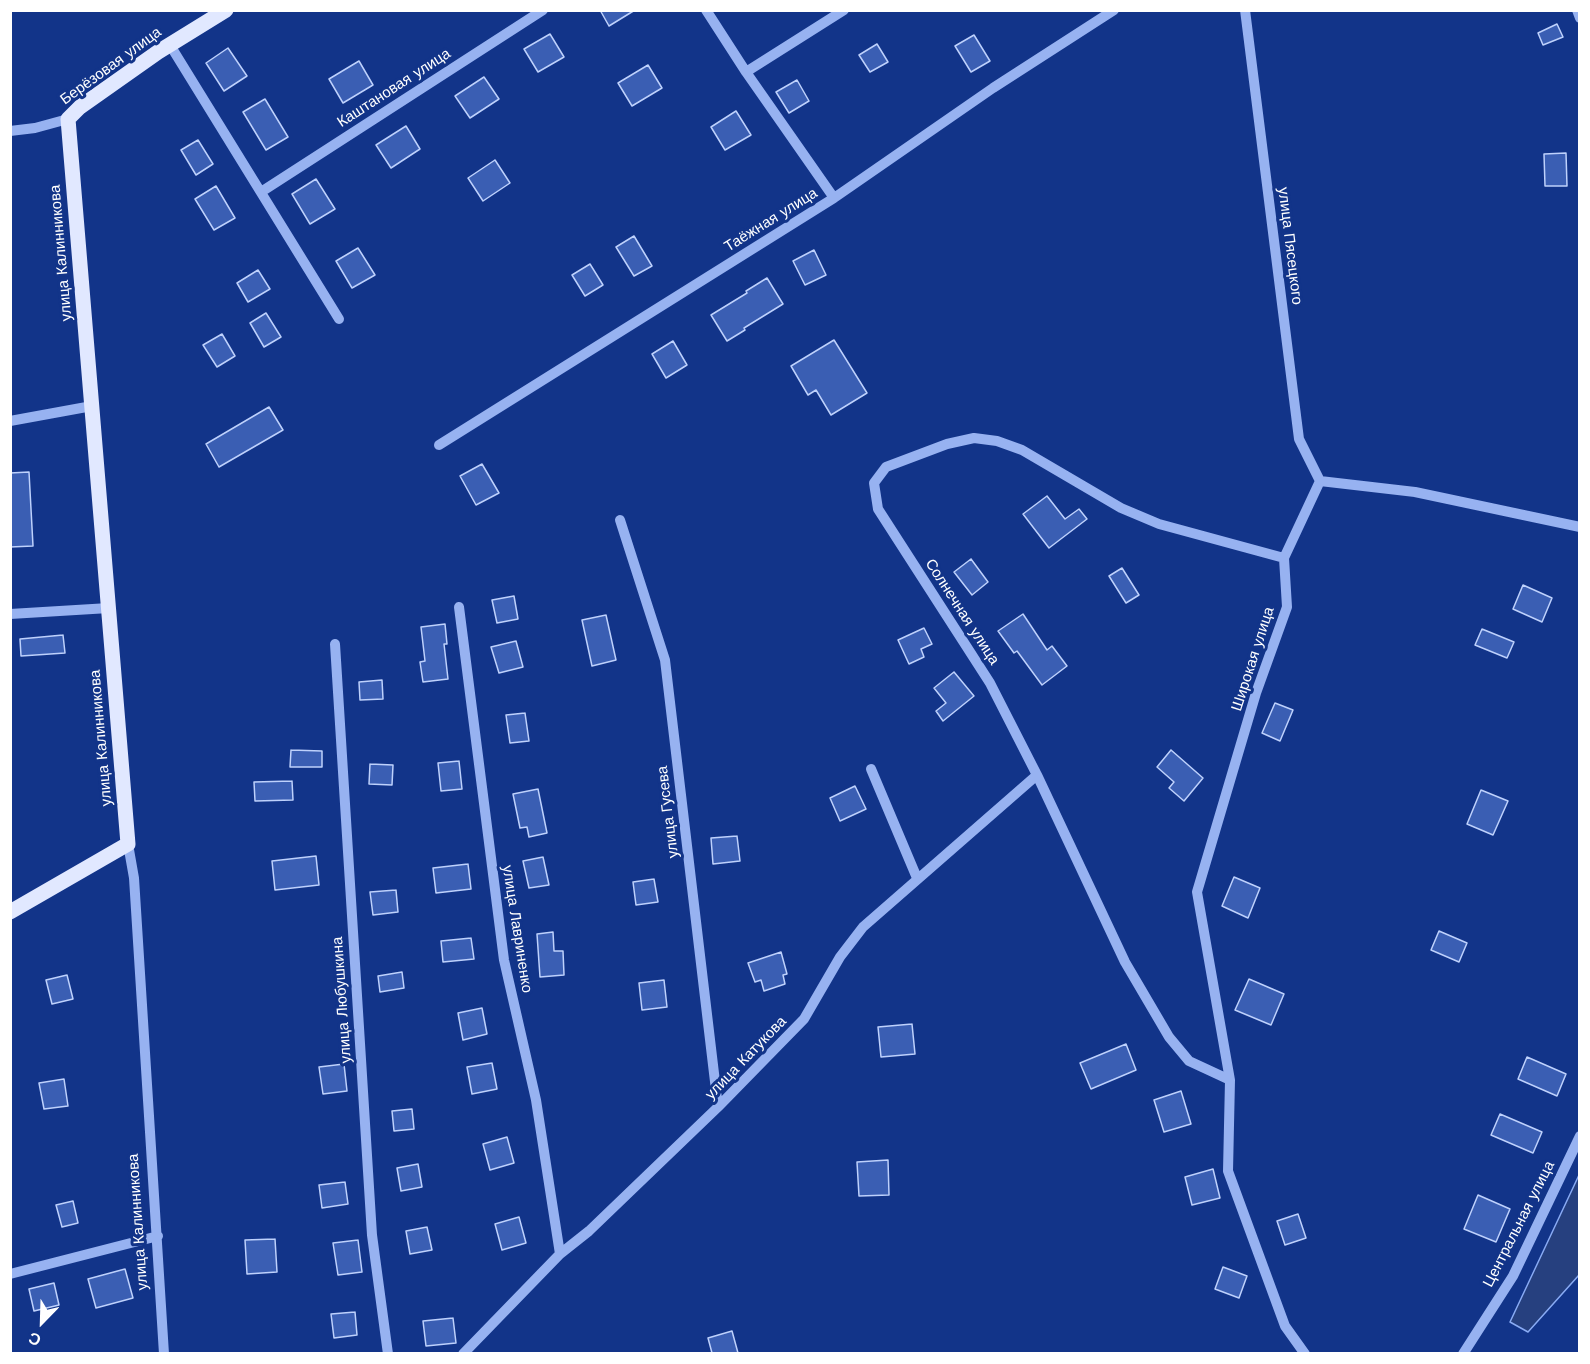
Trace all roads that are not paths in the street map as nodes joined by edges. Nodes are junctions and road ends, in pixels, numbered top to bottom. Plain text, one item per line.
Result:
1 (226, 10) edge
2 (543, 10) edge
3 (706, 10) edge
4 (844, 10) edge
5 (1114, 10) edge
6 (1245, 10) edge
7 (1578, 10) edge
8 (1580, 18) edge
9 (171, 45) junction
10 (746, 72) junction
11 (68, 119) junction
12 (10, 131) edge
13 (261, 192) junction
14 (834, 198) junction
15 (339, 319) dead end
16 (92, 406) junction
17 (10, 421) edge
18 (439, 445) dead end
19 (1320, 481) junction
20 (620, 520) dead end
21 (1580, 527) edge
22 (1284, 558) junction
23 (459, 607) dead end
24 (109, 608) junction
25 (10, 614) edge
26 (335, 644) dead end
27 (871, 769) dead end
28 (1037, 775) junction
29 (128, 844) junction
30 (917, 878) junction
31 (10, 912) edge
32 (1230, 1080) junction
33 (718, 1107) junction
34 (1580, 1136) edge
35 (158, 1236) junction
36 (560, 1254) junction
37 (10, 1274) edge
38 (164, 1353) edge
39 (388, 1353) edge
40 (463, 1353) edge
41 (1305, 1353) edge
42 (1463, 1353) edge

1 - 9 main road, Берёзовая улица
2 - 13 street, Каштановая улица
3 - 10 street
4 - 10 street
5 - 14 street, Таёжная улица
6 - 19 street, улица Пясецкого
7 - 8 street
9 - 11 main road, Берёзовая улица
9 - 13 street
10 - 14 street
11 - 12 street, Берёзовая улица
11 - 16 main road, улица Калинникова
13 - 15 street
14 - 18 street, Таёжная улица
16 - 17 street
16 - 24 main road, улица Калинникова
19 - 21 street
19 - 22 street
20 - 33 street, улица Гусева
22 - 28 street, Солнечная улица
22 - 32 street, Широкая улица
23 - 36 street, улица Лавриненко
24 - 25 street
24 - 29 main road, улица Калинникова
26 - 39 street, улица Любушкина
27 - 30 street
28 - 30 street, улица Катукова
28 - 32 street, Солнечная улица
29 - 31 main road
29 - 35 street, улица Калинникова
30 - 33 street, улица Катукова
32 - 41 street, Широкая улица
33 - 36 street, улица Катукова
34 - 42 street, Центральная улица
35 - 37 street
35 - 38 street, улица Калинникова
36 - 40 street, улица Катукова

